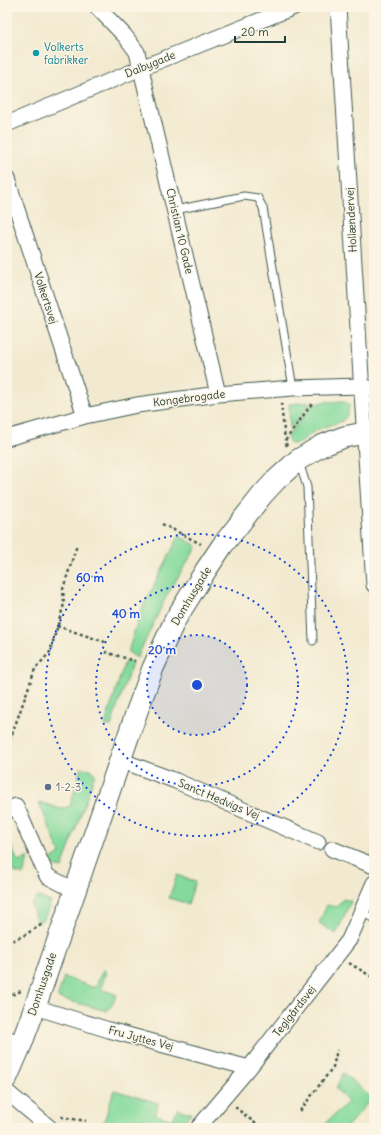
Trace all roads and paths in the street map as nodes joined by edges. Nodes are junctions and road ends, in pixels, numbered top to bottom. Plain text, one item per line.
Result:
1 (97, 7) edge
2 (294, 7) edge
3 (338, 7) edge
4 (141, 68) junction
5 (7, 124) edge
6 (7, 179) edge
7 (175, 210) junction
8 (324, 387) junction
9 (367, 388) edge
10 (286, 389) junction
11 (218, 394) junction
12 (85, 416) junction
13 (369, 432) edge
14 (7, 438) edge
15 (285, 441) junction
16 (296, 462) junction
17 (162, 524) dead end
18 (200, 544) dead end
19 (77, 545) dead end
20 (374, 585) edge
21 (57, 626) junction
22 (313, 641) dead end
23 (108, 643) dead end
24 (105, 652) dead end
25 (136, 661) dead end
26 (10, 740) dead end
27 (120, 760) junction
28 (7, 810) edge
29 (318, 842) dead end
30 (332, 848) dead end
31 (374, 866) edge
32 (374, 883) edge
33 (76, 890) junction
34 (367, 915) edge
35 (61, 932) junction
36 (7, 943) edge
37 (337, 955) junction
38 (374, 978) edge
39 (35, 1006) junction
40 (14, 1041) edge
41 (337, 1050) dead end
42 (249, 1068) junction
43 (7, 1077) edge
44 (7, 1092) edge
45 (238, 1109) dead end
46 (300, 1111) dead end
47 (86, 1121) dead end
48 (49, 1128) edge
49 (198, 1128) edge
50 (261, 1128) edge

1 - 4 street, Christian 10 Gade
2 - 4 street, Dalbygade
3 - 9 street, Hollændervej
4 - 5 street, Dalbygade
4 - 7 street, Christian 10 Gade
6 - 12 street, Volkertsvej
7 - 10 lane
7 - 11 street, Christian 10 Gade
8 - 9 street, Kongebrogade
8 - 10 street, Kongebrogade
8 - 15 path
9 - 13 street, Hollændervej
10 - 11 street, Kongebrogade
10 - 15 path
11 - 12 street, Kongebrogade
12 - 14 street, Kongebrogade
13 - 16 street, Domhusgade
13 - 20 street
15 - 16 path
16 - 22 lane
16 - 27 street, Domhusgade
17 - 18 path
19 - 21 path
21 - 23 path
21 - 26 path
24 - 25 path
27 - 29 street, Sanct Hedvigs Vej
27 - 33 street, Domhusgade
28 - 33 street
30 - 31 street
32 - 34 street, Teglgårdsvej
33 - 35 street, Domhusgade
34 - 37 street, Teglgårdsvej
35 - 36 path
35 - 39 street, Domhusgade
37 - 38 path
37 - 42 street, Teglgårdsvej
39 - 40 street, Domhusgade
39 - 42 street, Fru Jyttes Vej
40 - 43 street, Domhusgade
41 - 46 path
42 - 49 street, Teglgårdsvej
44 - 48 street
45 - 50 path
47 - 48 path

